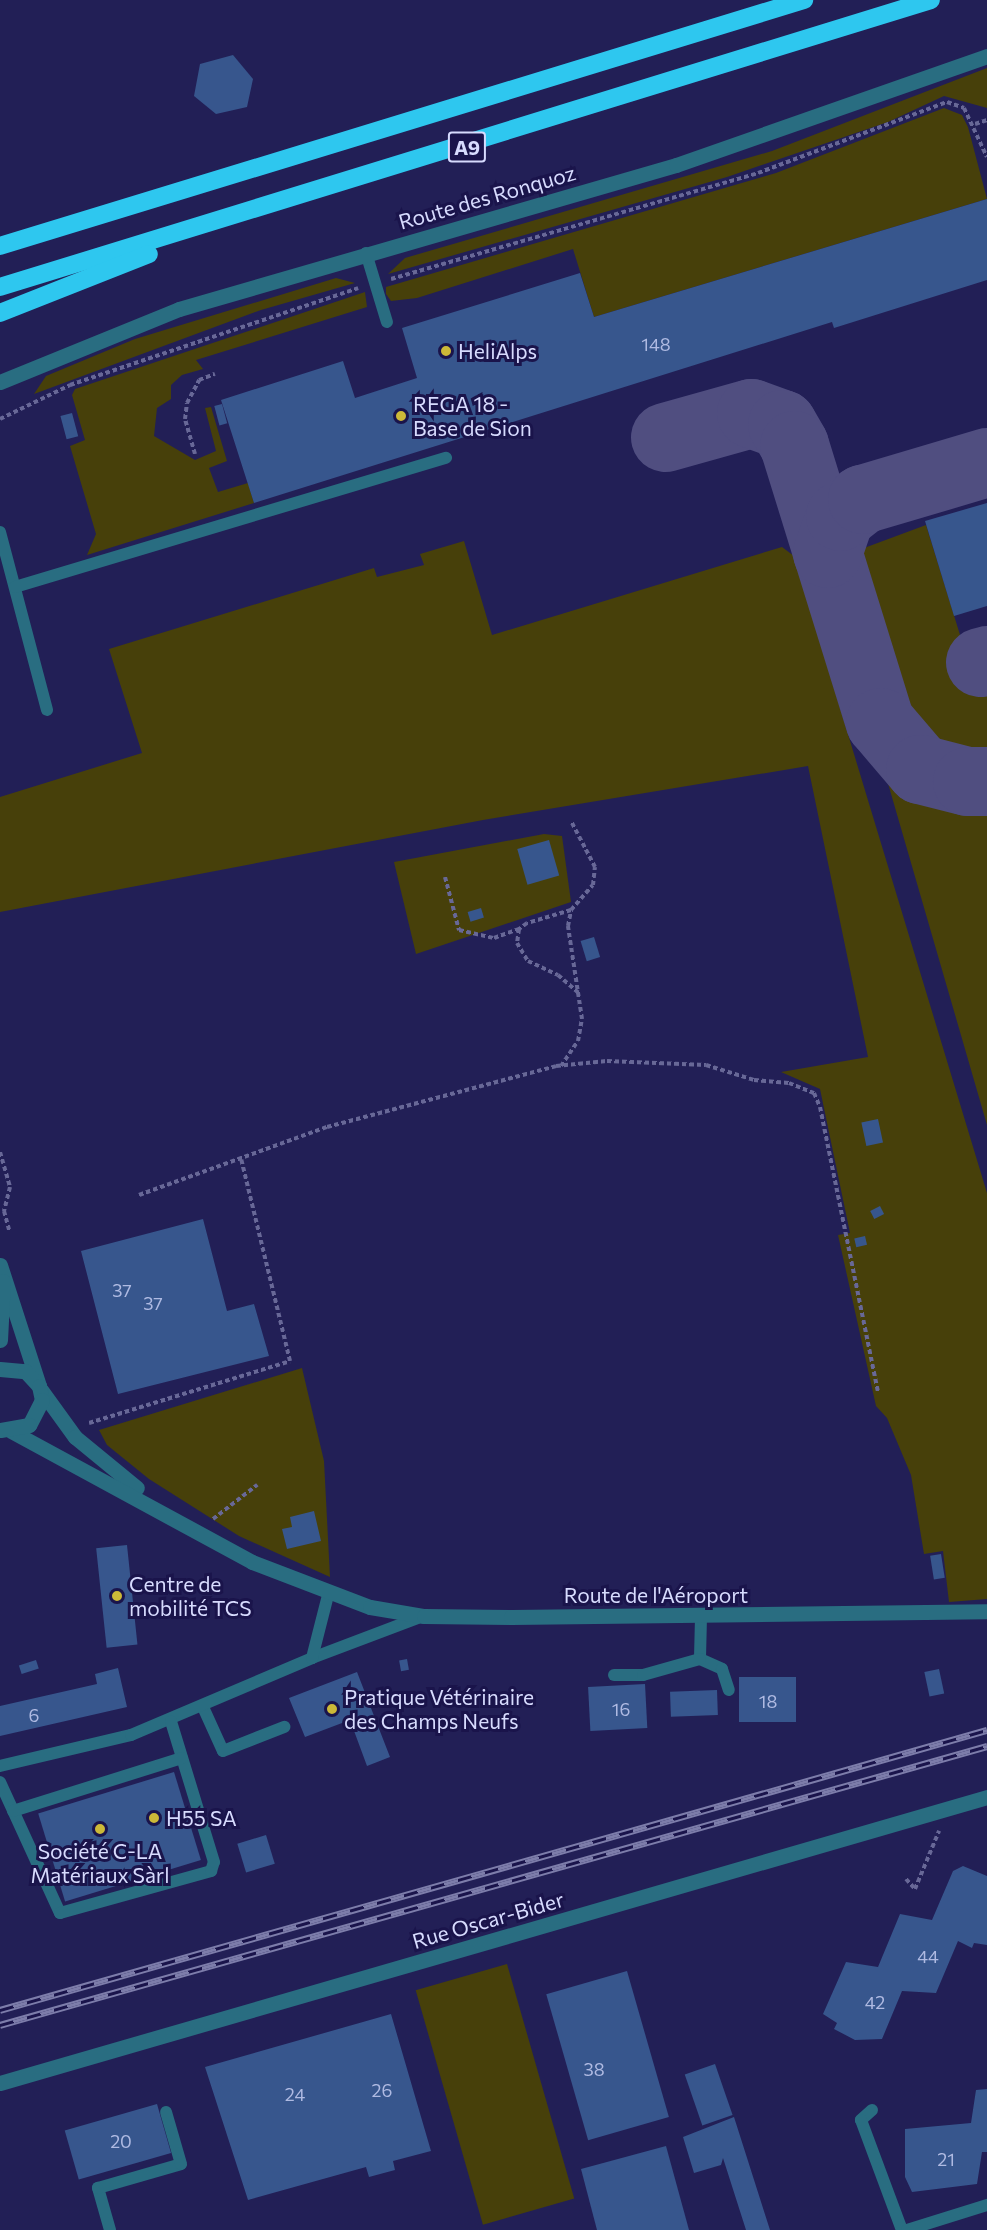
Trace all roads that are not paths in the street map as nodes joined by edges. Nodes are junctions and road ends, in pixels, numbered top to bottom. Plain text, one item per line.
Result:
1 (804, 0) edge
2 (931, 0) edge
3 (987, 56) edge
4 (254, 212) junction
5 (0, 246) edge
6 (366, 253) junction
7 (0, 287) edge
8 (0, 313) edge
9 (387, 322) dead end
10 (0, 382) edge
11 (446, 458) dead end
12 (0, 532) edge
13 (15, 587) junction
14 (47, 710) dead end
15 (2, 1270) edge
16 (0, 1340) edge
17 (0, 1369) edge
18 (40, 1388) junction
19 (5, 1430) edge
20 (164, 1511) junction
21 (328, 1595) junction
22 (987, 1611) edge
23 (424, 1616) junction
24 (701, 1617) junction
25 (312, 1658) junction
26 (700, 1659) junction
27 (614, 1675) dead end
28 (729, 1690) dead end
29 (202, 1707) junction
30 (171, 1721) junction
31 (284, 1727) dead end
32 (182, 1758) junction
33 (0, 1766) edge
34 (0, 1782) edge
35 (987, 1797) edge
36 (13, 1810) junction
37 (0, 2083) edge
38 (872, 2110) dead end
39 (166, 2112) dead end
40 (987, 2205) edge
41 (110, 2230) edge
42 (902, 2230) edge
43 (908, 2230) edge

1 - 5 highway, A9
2 - 4 highway, A9
3 - 6 street, Route des Ronquoz
4 - 7 highway, A9
4 - 8 highway
6 - 9 lane
6 - 10 street, Route des Ronquoz
11 - 13 lane
12 - 13 lane
13 - 14 lane
15 - 16 street, Route de l'Aéroport
15 - 18 street, Route de l'Aéroport
17 - 18 street
18 - 19 street
18 - 20 street, Route de l'Aéroport
19 - 20 street, Route de l'Aéroport
20 - 21 street, Route de l'Aéroport
21 - 23 street, Route de l'Aéroport
21 - 25 lane
22 - 24 street, Route de l'Aéroport
23 - 24 street, Route de l'Aéroport
23 - 25 lane
24 - 26 lane
25 - 29 lane
26 - 27 lane
26 - 28 lane
29 - 30 lane
29 - 31 lane
30 - 32 lane
30 - 33 lane
32 - 36 lane
32 - 36 lane
34 - 36 lane
35 - 37 street, Rue Oscar-Bider
38 - 42 lane
39 - 41 lane
40 - 43 lane

